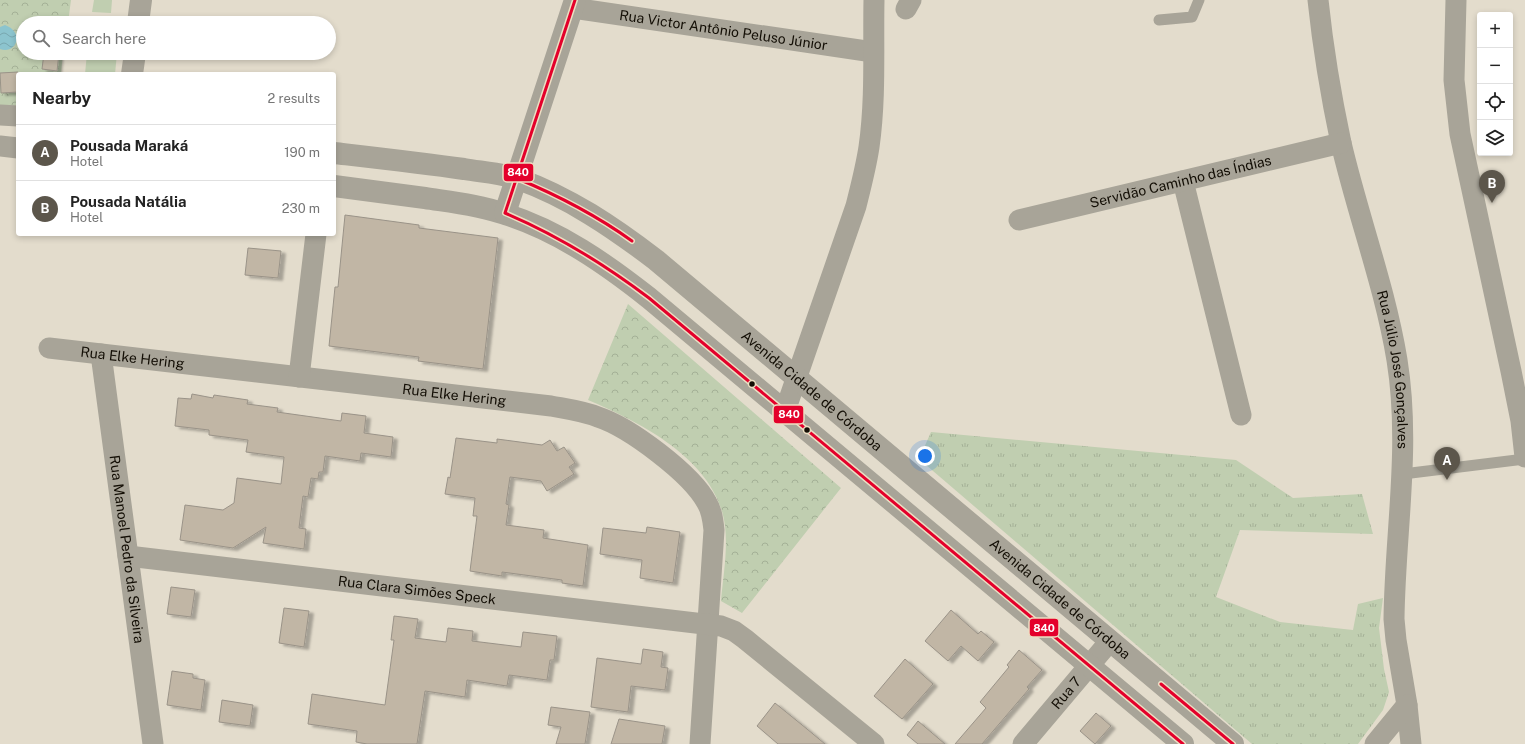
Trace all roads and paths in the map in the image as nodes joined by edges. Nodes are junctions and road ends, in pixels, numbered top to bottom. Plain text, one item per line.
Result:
1 (141, 0) edge
2 (874, 0) edge
3 (1199, 0) edge
4 (1318, 0) edge
5 (1456, 0) edge
6 (574, 4) edge
7 (139, 16) edge
8 (1159, 20) dead end
9 (873, 52) junction
10 (134, 60) edge
11 (132, 72) edge
12 (0, 115) edge
13 (16, 116) edge
14 (1341, 143) junction
15 (0, 146) edge
16 (16, 148) edge
17 (336, 153) edge
18 (516, 178) junction
19 (1183, 181) junction
20 (336, 186) edge
21 (505, 213) junction
22 (1019, 220) dead end
23 (316, 236) edge
24 (49, 348) dead end
25 (101, 354) junction
26 (299, 377) junction
27 (797, 379) junction
28 (785, 411) junction
29 (1241, 415) dead end
30 (1525, 458) edge
31 (1403, 474) junction
32 (128, 556) junction
33 (707, 624) junction
34 (1110, 641) junction
35 (1089, 666) junction
36 (1407, 705) junction
37 (153, 744) edge
38 (700, 744) edge
39 (874, 744) edge
40 (1023, 744) edge
41 (1183, 744) edge
42 (1233, 744) edge
43 (1375, 744) edge
44 (1411, 744) edge

1 - 7 street
2 - 9 street
3 - 8 lane
4 - 14 street, Rua Júlio José Gonçalves
5 - 30 street
6 - 9 street, Rua Victor Antônio Peluso Júnior
6 - 18 street
9 - 27 street
10 - 11 street
12 - 13 street
14 - 19 street, Servidão Caminho das Índias
14 - 31 street, Rua Júlio José Gonçalves
15 - 16 street
17 - 18 street, Avenida Cidade de Córdoba
18 - 21 street
18 - 27 street, Avenida Cidade de Córdoba
19 - 22 street, Servidão Caminho das Índias
19 - 29 street
20 - 21 street
21 - 28 street
23 - 26 street
24 - 25 street, Rua Elke Hering
25 - 26 street, Rua Elke Hering
25 - 32 street, Rua Manoel Pedro da Silveira
26 - 33 street, Rua Elke Hering
27 - 28 street
27 - 34 street, Avenida Cidade de Córdoba
28 - 35 street
30 - 31 lane
31 - 36 street, Rua Júlio José Gonçalves
32 - 33 street, Rua Clara Simões Speck
32 - 37 street, Rua Manoel Pedro da Silveira
33 - 38 street, Rua Elke Hering
33 - 39 street, Rua Clara Simões Speck
34 - 35 street, Rua 7
34 - 42 street, Avenida Cidade de Córdoba
35 - 40 street, Rua 7
35 - 41 street
36 - 43 street
36 - 44 street, Rua Júlio José Gonçalves

